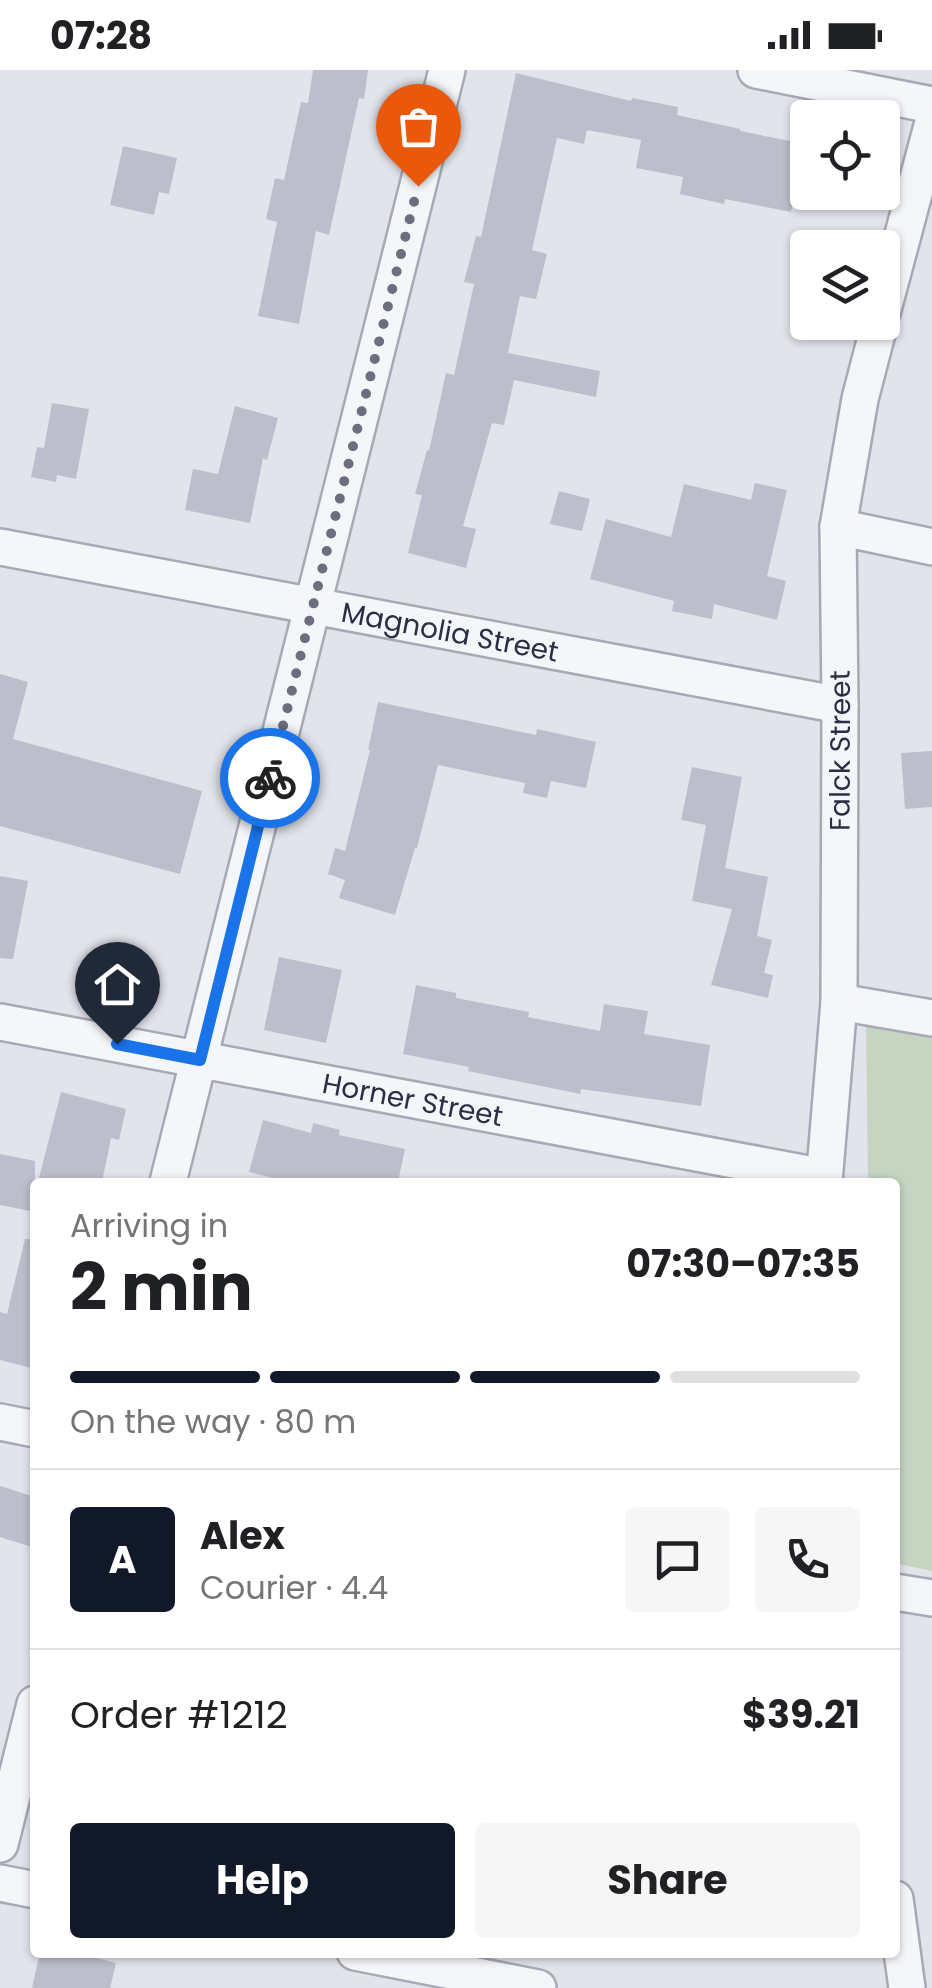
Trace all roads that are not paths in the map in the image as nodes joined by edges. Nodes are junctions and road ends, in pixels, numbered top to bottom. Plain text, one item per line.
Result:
1 (447, 70) edge
2 (756, 70) edge
3 (932, 105) edge
4 (932, 126) edge
5 (900, 246) edge
6 (875, 340) edge
7 (838, 528) junction
8 (0, 547) edge
9 (932, 547) edge
10 (312, 608) junction
11 (840, 705) junction
12 (839, 1002) junction
13 (932, 1018) edge
14 (0, 1022) edge
15 (200, 1060) junction
16 (169, 1178) edge
17 (814, 1178) edge
18 (824, 1178) edge
19 (0, 1422) edge
20 (30, 1428) edge
21 (900, 1593) edge
22 (932, 1598) edge
23 (30, 1724) edge
24 (0, 1844) edge
25 (0, 1884) edge
26 (30, 1889) edge
27 (900, 1936) edge
28 (386, 1958) edge
29 (538, 1988) edge
30 (907, 1988) edge

1 - 10 street
2 - 3 street
4 - 5 street
6 - 7 street, Falck Street
7 - 9 street
7 - 11 street, Falck Street
8 - 10 street, Magnolia Street
10 - 11 street, Magnolia Street
10 - 15 street
11 - 12 street, Falck Street
12 - 13 street
12 - 18 street, Falck Street
14 - 15 street, Horner Street
15 - 16 street
15 - 17 street, Horner Street
19 - 20 street
21 - 22 street
23 - 24 street
25 - 26 street
27 - 30 street
28 - 29 street

